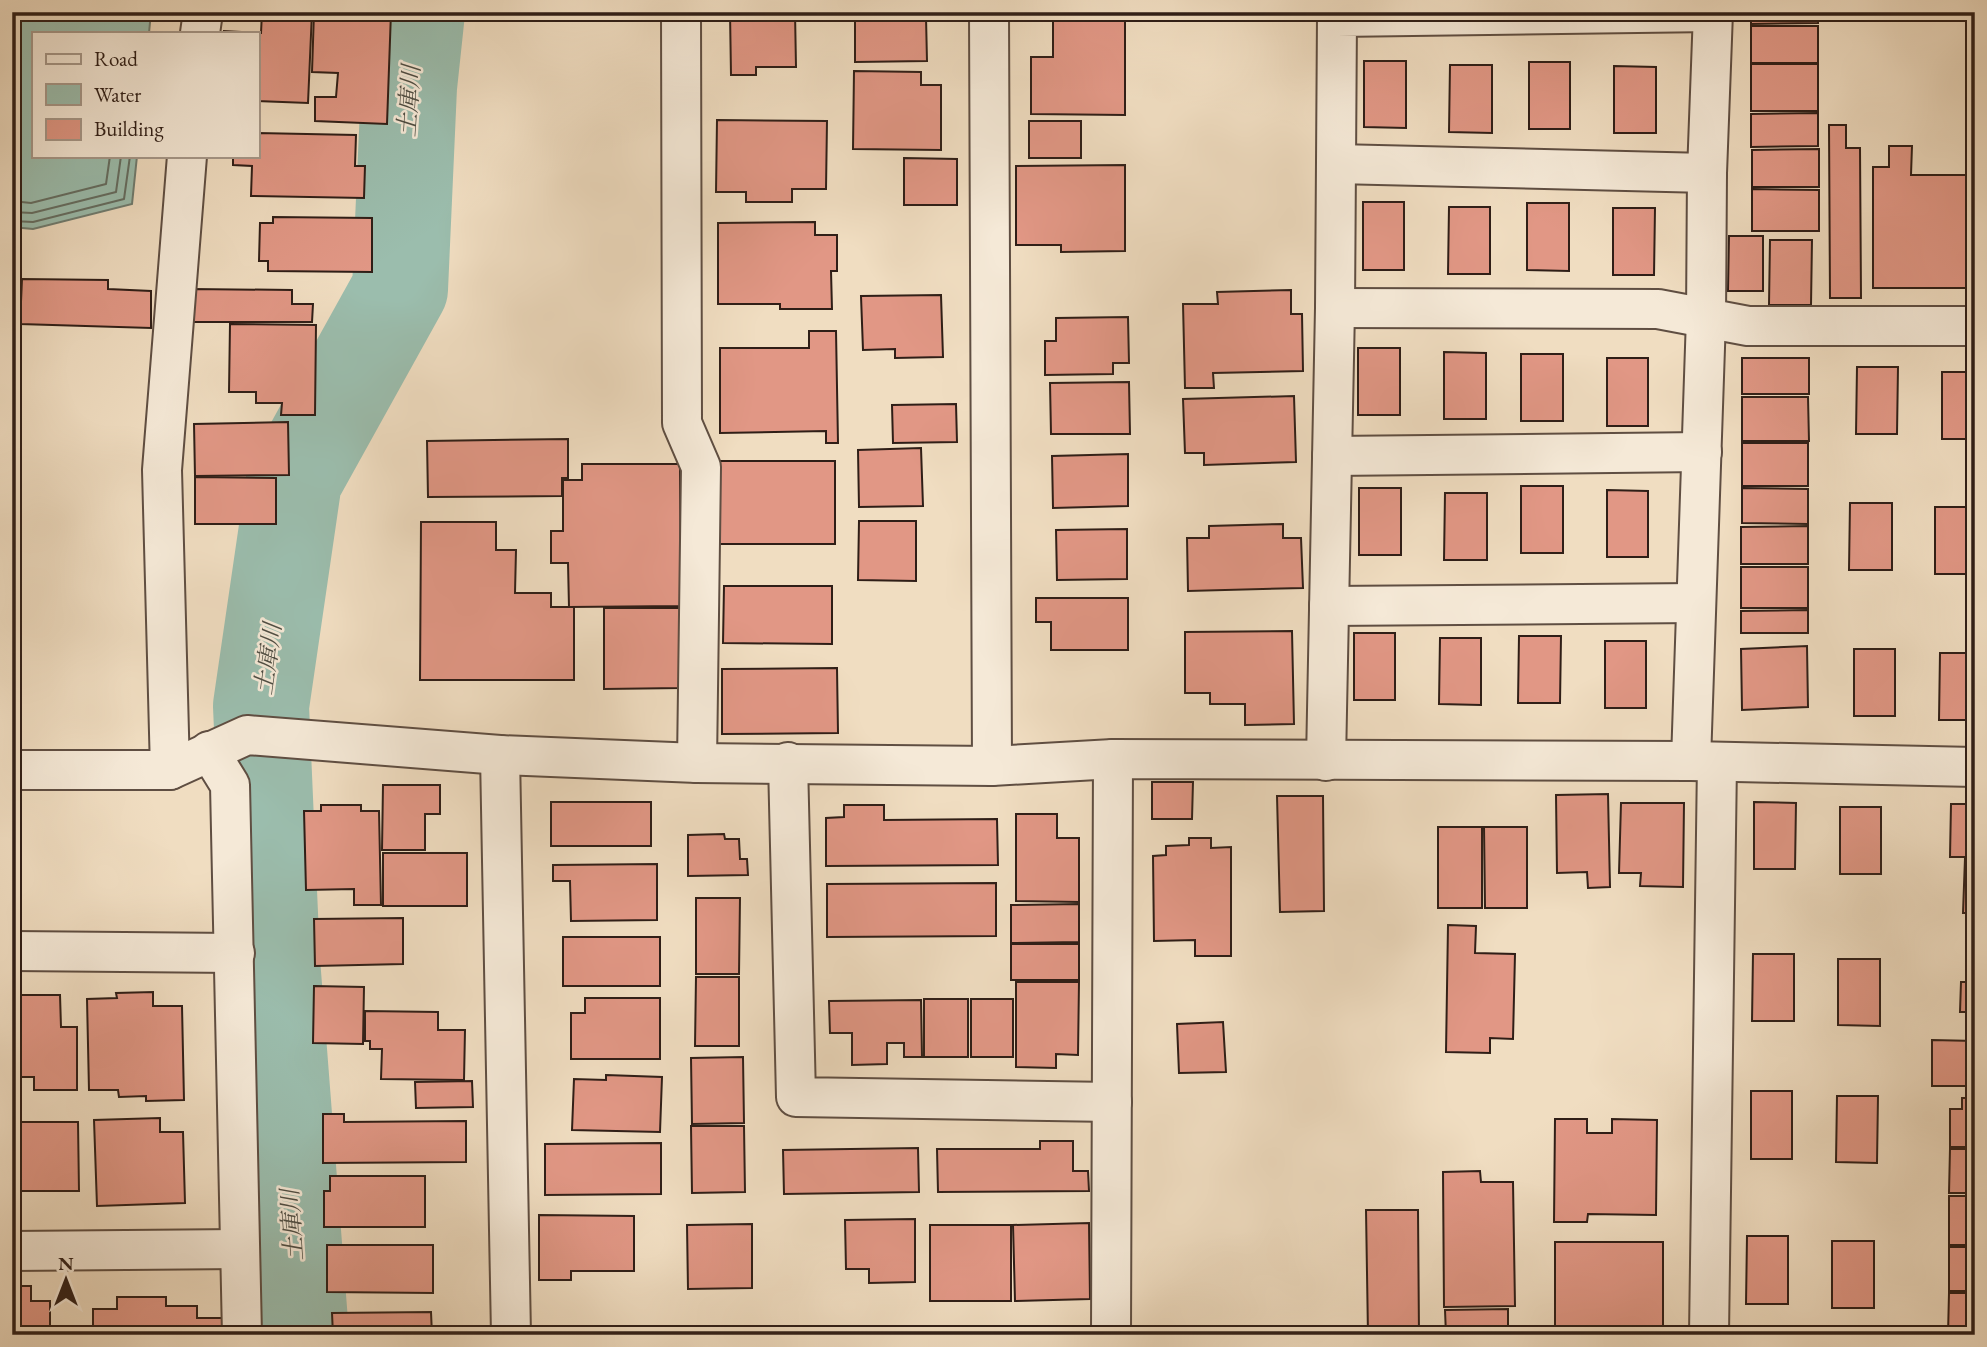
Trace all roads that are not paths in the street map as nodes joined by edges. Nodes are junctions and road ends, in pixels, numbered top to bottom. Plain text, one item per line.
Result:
1 (203, 12) edge
2 (681, 12) edge
3 (989, 12) edge
4 (1713, 12) edge
5 (200, 32) edge
6 (187, 158) edge
7 (1336, 164) junction
8 (1707, 173) junction
9 (1335, 308) junction
10 (1706, 318) junction
11 (1975, 326) edge
12 (1702, 452) junction
13 (1332, 456) junction
14 (1696, 603) junction
15 (1329, 606) junction
16 (209, 751) junction
17 (482, 754) junction
18 (1113, 759) junction
19 (1326, 761) junction
20 (788, 762) junction
21 (1704, 762) junction
22 (697, 763) junction
23 (992, 766) junction
24 (1975, 767) edge
25 (12, 770) edge
26 (170, 770) junction
27 (12, 951) edge
28 (234, 953) junction
29 (1112, 1102) junction
30 (240, 1249) junction
31 (12, 1251) edge
32 (242, 1335) edge
33 (511, 1335) edge
34 (1111, 1335) edge
35 (1709, 1335) edge

1 - 5 street
2 - 22 street
3 - 23 street
4 - 7 street
4 - 8 street
6 - 26 street
7 - 8 street
7 - 9 street
8 - 10 street
9 - 10 street
9 - 13 street
10 - 11 street
10 - 12 street
12 - 13 street
12 - 14 street
13 - 15 street
14 - 15 street
14 - 21 street
15 - 19 street
16 - 17 street
16 - 26 street
16 - 28 street
17 - 22 street
17 - 33 street
18 - 19 street
18 - 23 street
18 - 29 street
19 - 21 street
20 - 22 street
20 - 23 street
20 - 29 street
21 - 24 street
21 - 35 street
25 - 26 street
27 - 28 street
28 - 30 street
29 - 34 street
30 - 31 street
30 - 32 street

